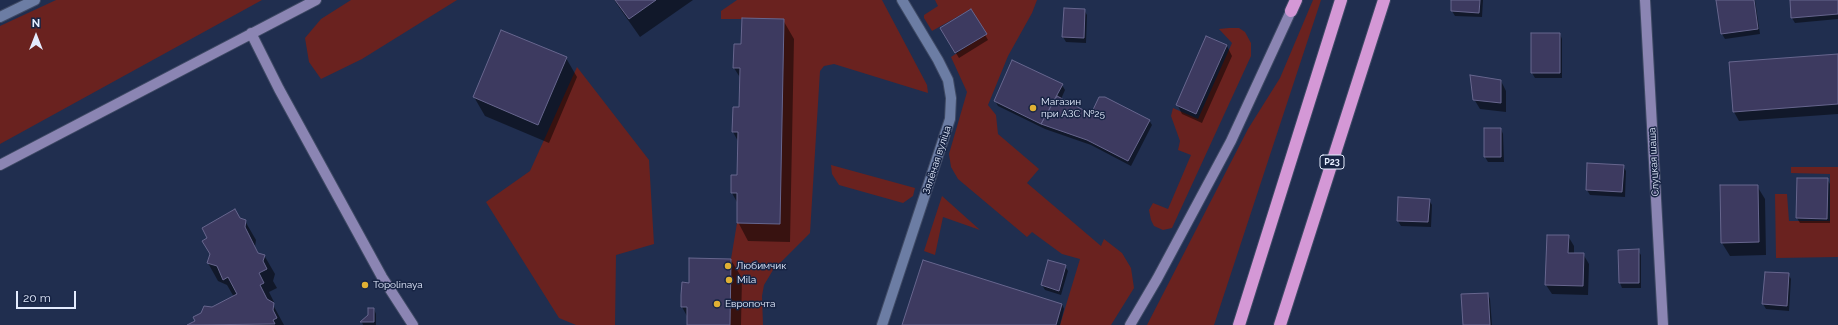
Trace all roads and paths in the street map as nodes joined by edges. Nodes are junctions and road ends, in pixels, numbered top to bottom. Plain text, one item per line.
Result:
1 (35, 0) edge
2 (316, 0) edge
3 (902, 0) edge
4 (1341, 0) edge
5 (1384, 0) edge
6 (1645, 0) edge
7 (1293, 6) edge
8 (0, 16) edge
9 (251, 33) junction
10 (0, 165) edge
11 (412, 325) edge
12 (882, 325) edge
13 (1130, 325) edge
14 (1239, 325) edge
15 (1280, 325) edge
16 (1663, 325) edge

1 - 8 street
2 - 9 street
3 - 12 street, Зялёная вуліца
4 - 14 highway
5 - 15 highway, Р23
6 - 16 street, Слуцкая шаша
7 - 13 street
9 - 10 street
9 - 11 street

